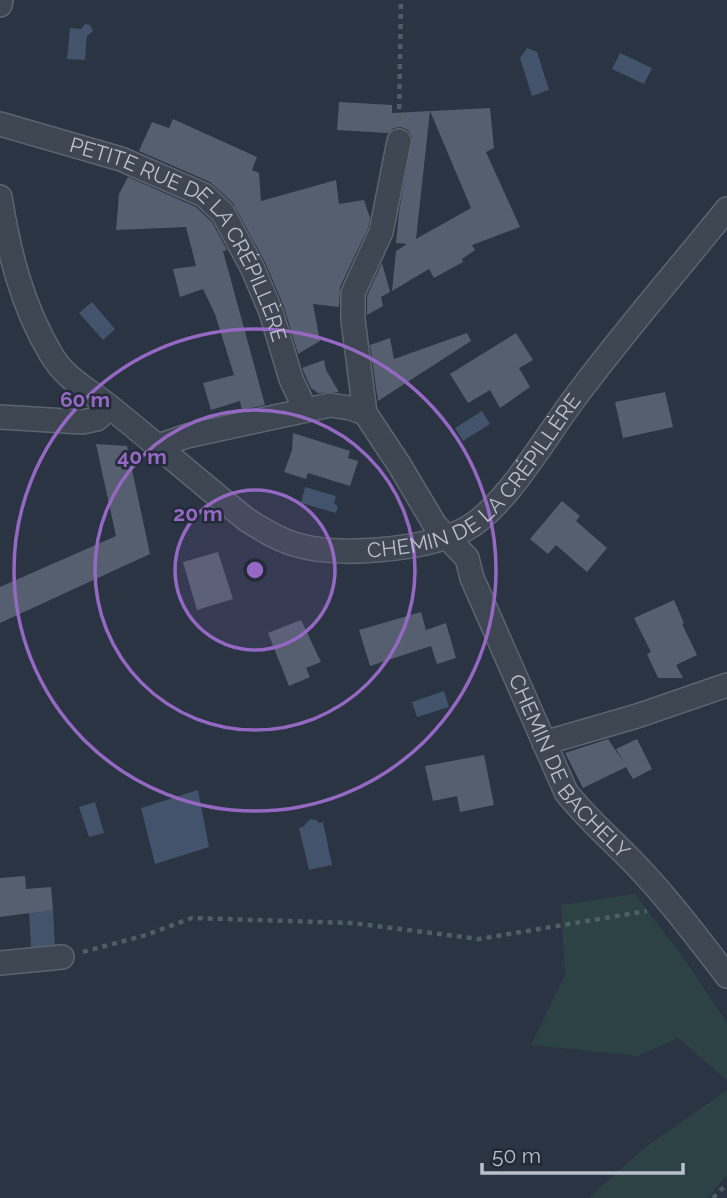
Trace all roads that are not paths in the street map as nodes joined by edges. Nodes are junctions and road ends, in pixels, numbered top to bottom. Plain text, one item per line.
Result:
1 (0, 124) edge
2 (399, 141) road end
3 (0, 197) edge
4 (727, 209) edge
5 (110, 407) junction
6 (305, 409) junction
7 (365, 413) junction
8 (0, 417) edge
9 (158, 446) junction
10 (445, 537) junction
11 (727, 685) edge
12 (544, 743) junction
13 (62, 957) road end
14 (0, 963) edge
15 (727, 976) edge

1 - 6 street, PETITE RUE DE LA CRÉPILLÈRE
2 - 7 street
3 - 5 street, CHEMIN DE LA CRÉPILLÈRE
4 - 10 street, CHEMIN DE LA CRÉPILLÈRE
5 - 8 street
5 - 9 street, CHEMIN DE LA CRÉPILLÈRE
6 - 7 street
6 - 9 street
7 - 10 street, CHEMIN DE BACHELY
9 - 10 street, CHEMIN DE LA CRÉPILLÈRE
10 - 12 street, CHEMIN DE BACHELY
11 - 12 street
12 - 15 street, CHEMIN DE BACHELY
13 - 14 street

